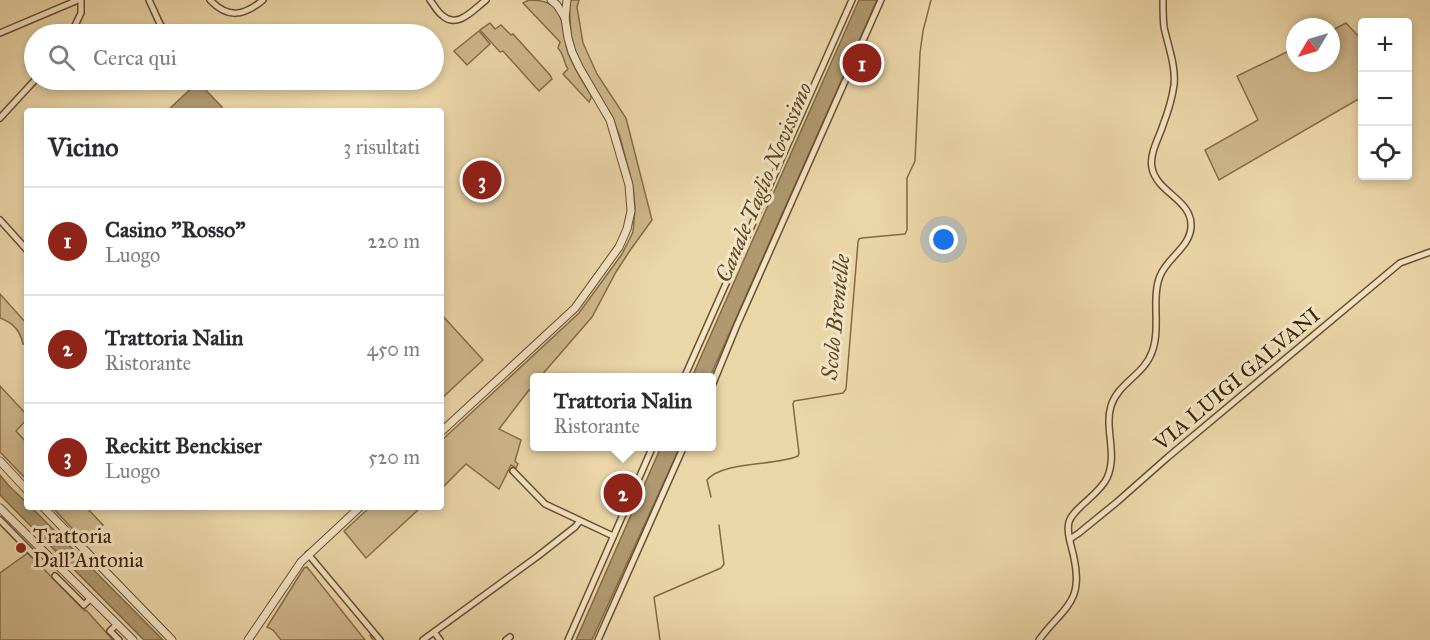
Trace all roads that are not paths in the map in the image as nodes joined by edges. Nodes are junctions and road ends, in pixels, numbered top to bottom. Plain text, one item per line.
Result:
1 (80, 0) edge
2 (149, 0) edge
3 (210, 0) edge
4 (263, 0) edge
5 (430, 0) edge
6 (486, 0) edge
7 (551, 0) edge
8 (567, 0) edge
9 (852, 0) edge
10 (881, 0) edge
11 (1163, 0) edge
12 (67, 2) edge
13 (565, 18) junction
14 (76, 24) edge
15 (160, 24) edge
16 (0, 33) edge
17 (26, 90) edge
18 (0, 118) edge
19 (0, 220) edge
20 (24, 247) edge
21 (1430, 252) edge
22 (686, 373) edge
23 (716, 374) edge
24 (444, 429) edge
25 (651, 451) edge
26 (682, 451) edge
27 (0, 461) edge
28 (513, 471) dead end
29 (24, 487) edge
30 (0, 508) edge
31 (47, 510) edge
32 (357, 510) edge
33 (0, 520) edge
34 (580, 520) junction
35 (25, 533) junction
36 (613, 536) junction
37 (1070, 538) junction
38 (19, 539) junction
39 (309, 554) junction
40 (42, 563) dead end
41 (55, 576) dead end
42 (91, 598) junction
43 (117, 624) junction
44 (434, 632) junction
45 (119, 640) edge
46 (133, 640) edge
47 (172, 640) edge
48 (248, 640) edge
49 (380, 640) edge
50 (423, 640) edge
51 (440, 640) edge
52 (568, 640) edge
53 (598, 640) edge
54 (1039, 640) edge

1 - 12 street
1 - 14 street
2 - 15 street
3 - 4 street
5 - 6 street
7 - 13 street
8 - 13 street
9 - 22 street
10 - 23 street
11 - 37 street
12 - 16 street
13 - 24 street
17 - 18 street
19 - 20 street
21 - 37 street, VIA LUIGI GALVANI
25 - 36 street
26 - 53 street
27 - 29 street
28 - 34 street
30 - 35 street
31 - 47 street
32 - 39 street
33 - 38 street
34 - 36 street
34 - 44 street
35 - 38 street
35 - 42 street
36 - 52 street
37 - 54 street
38 - 40 street
39 - 48 street
39 - 49 street
41 - 42 street
42 - 43 street
43 - 45 street
43 - 46 street
44 - 50 street
44 - 51 street

